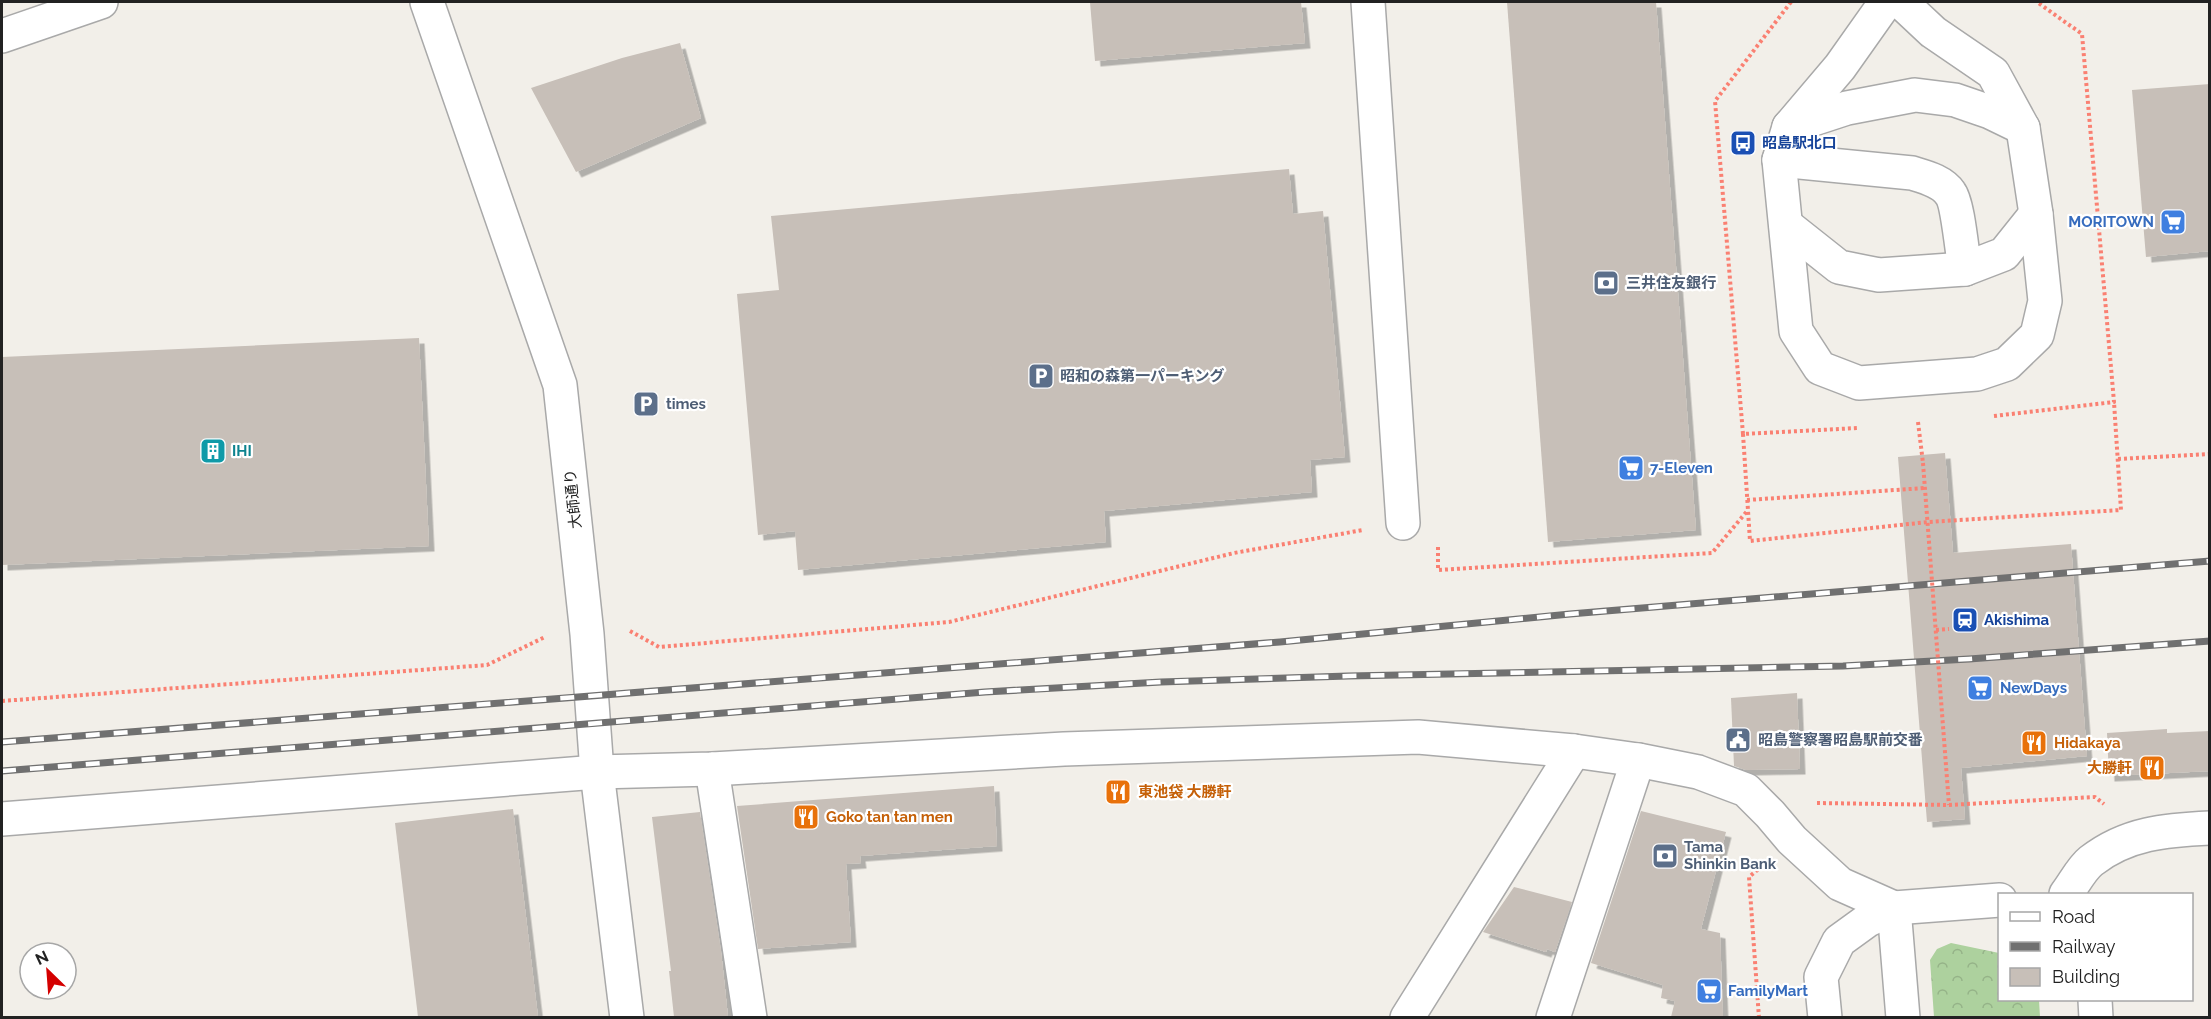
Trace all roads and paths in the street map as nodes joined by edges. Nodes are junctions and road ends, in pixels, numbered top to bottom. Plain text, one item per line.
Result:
1 (101, 2) edge
2 (427, 2) edge
3 (1368, 2) edge
4 (1886, 2) edge
5 (1901, 2) edge
6 (2, 36) edge
7 (1789, 127) junction
8 (2023, 128) junction
9 (1779, 159) junction
10 (2036, 214) junction
11 (1786, 225) junction
12 (1965, 268) junction
13 (2114, 402) dead end
14 (1917, 413) dead end
15 (1743, 434) dead end
16 (2210, 454) edge
17 (2118, 459) junction
18 (1926, 488) junction
19 (1747, 500) junction
20 (1748, 510) junction
21 (1928, 522) junction
22 (1403, 523) joint
23 (1438, 543) dead end
24 (1949, 629) dead end
25 (1936, 630) junction
26 (587, 634) junction
27 (2, 701) edge
28 (1574, 751) junction
29 (1638, 760) junction
30 (712, 769) junction
31 (597, 772) junction
32 (2095, 797) dead end
33 (1807, 802) dead end
34 (1949, 805) junction
35 (2, 819) edge
36 (2210, 828) edge
37 (1765, 863) dead end
38 (2067, 893) edge
39 (1998, 900) edge
40 (1894, 908) junction
41 (2095, 1001) edge
42 (627, 1017) edge
43 (750, 1017) edge
44 (1407, 1017) edge
45 (1553, 1017) edge
46 (1760, 1017) edge
47 (1825, 1017) edge
48 (1903, 1017) edge
49 (2096, 1017) edge

1 - 6 street
2 - 26 street, 大師通り
3 - 22 street
4 - 7 street
5 - 8 street
7 - 8 street
7 - 9 street
8 - 10 street
9 - 11 street
9 - 12 street
10 - 11 street
10 - 12 street
11 - 12 street
13 - 17 path
14 - 18 path, bridge
15 - 19 path
16 - 17 path
17 - 21 path
18 - 19 path
18 - 21 path, bridge
19 - 20 path
20 - 21 path
20 - 23 path
21 - 25 path, bridge
22 - 26 path
24 - 25 path
25 - 34 path, bridge
26 - 27 path
26 - 31 street, 大師通り
28 - 29 street
28 - 30 street
28 - 44 street
29 - 40 street
29 - 45 street
30 - 31 street
30 - 43 street
31 - 35 street
31 - 42 street, 大師通り
32 - 34 path
33 - 34 path
36 - 38 street
37 - 46 path
39 - 40 street
40 - 47 street
40 - 48 street
41 - 49 street

